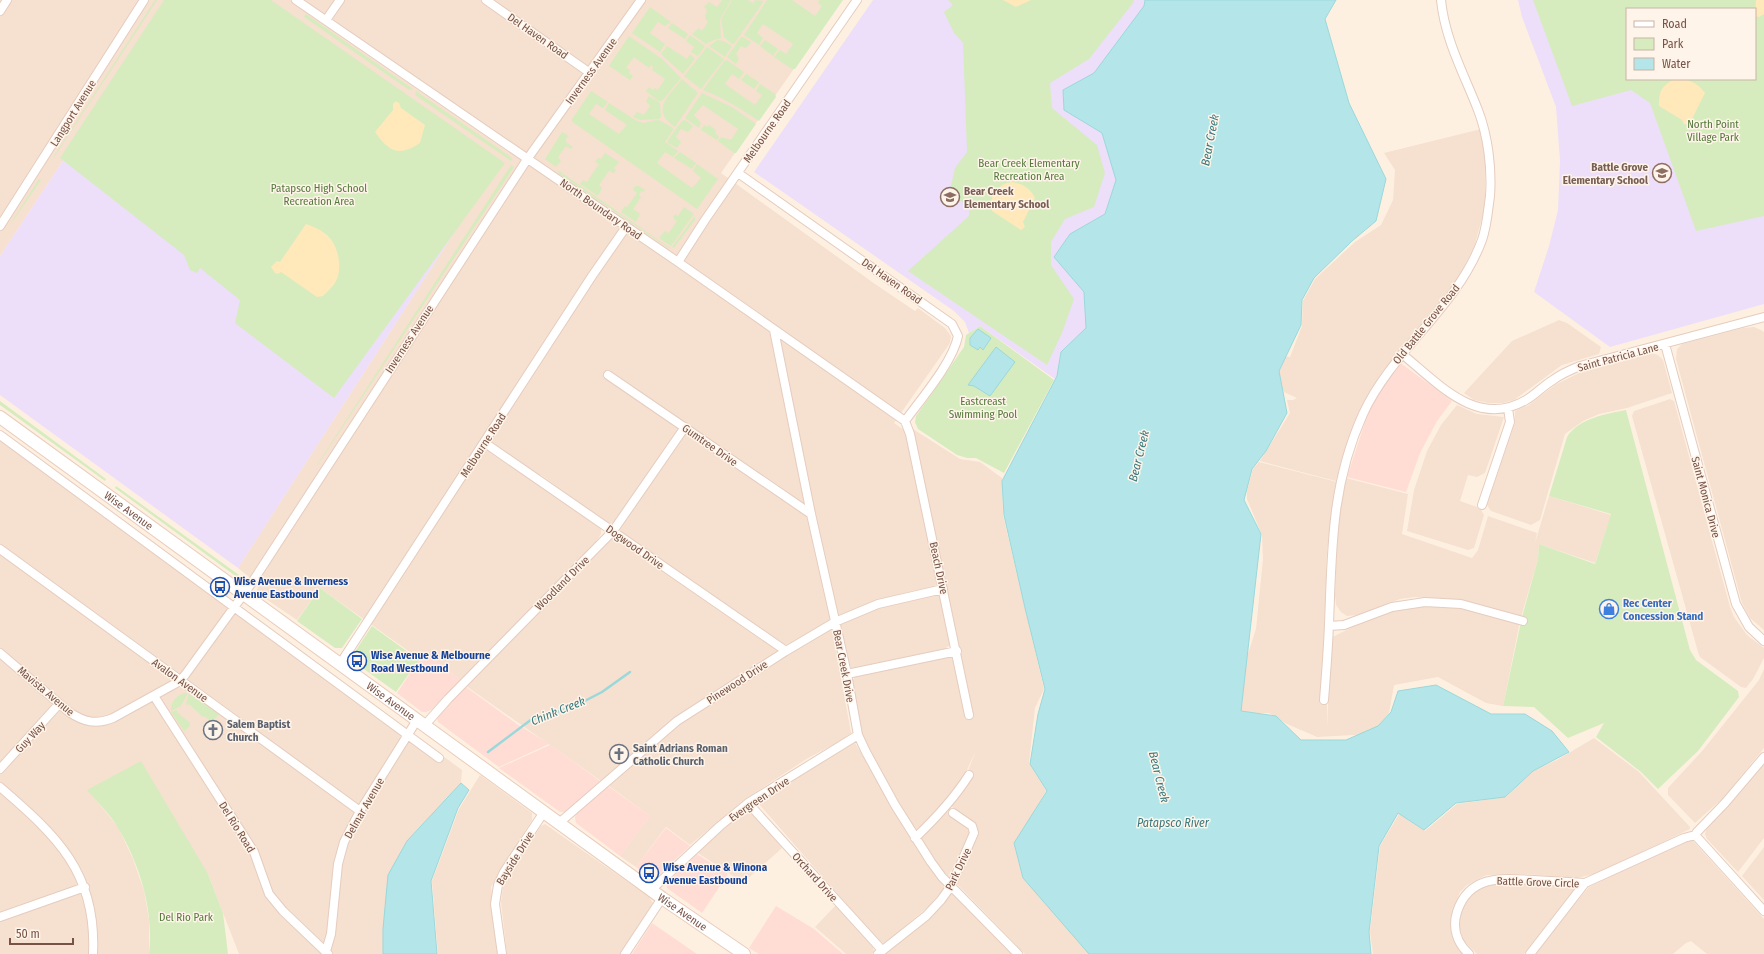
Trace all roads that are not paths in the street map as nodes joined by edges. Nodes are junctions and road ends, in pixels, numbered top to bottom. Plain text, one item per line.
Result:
1 (7, 0) edge
2 (144, 0) edge
3 (296, 0) edge
4 (340, 0) edge
5 (486, 0) edge
6 (641, 0) edge
7 (857, 0) edge
8 (1441, 0) edge
9 (0, 11) edge
10 (326, 20) junction
11 (590, 73) junction
12 (528, 158) junction
13 (738, 173) junction
14 (0, 226) edge
15 (626, 227) junction
16 (678, 262) junction
17 (1764, 317) edge
18 (774, 330) junction
19 (1664, 344) junction
20 (1402, 354) junction
21 (608, 375) dead end
22 (1508, 408) junction
23 (0, 417) edge
24 (905, 421) junction
25 (685, 427) junction
26 (0, 436) edge
27 (485, 443) junction
28 (1482, 505) dead end
29 (811, 514) junction
30 (613, 531) junction
31 (0, 549) edge
32 (943, 589) junction
33 (244, 594) junction
34 (234, 607) junction
35 (1523, 621) dead end
36 (835, 622) junction
37 (1329, 626) junction
38 (1764, 641) edge
39 (786, 651) junction
40 (957, 651) junction
41 (0, 653) edge
42 (340, 664) junction
43 (847, 674) junction
44 (180, 681) junction
45 (154, 696) junction
46 (1324, 700) dead end
47 (59, 704) junction
48 (969, 715) dead end
49 (421, 723) junction
50 (408, 735) junction
51 (858, 735) junction
52 (1764, 757) edge
53 (439, 758) dead end
54 (0, 769) edge
55 (969, 775) dead end
56 (0, 787) edge
57 (748, 803) junction
58 (360, 811) junction
59 (544, 812) junction
60 (953, 813) dead end
61 (559, 823) junction
62 (1694, 835) junction
63 (915, 838) junction
64 (1585, 884) junction
65 (951, 886) junction
66 (85, 887) junction
67 (651, 890) junction
68 (662, 898) junction
69 (1764, 911) edge
70 (0, 917) edge
71 (327, 952) edge
72 (880, 952) edge
73 (92, 954) edge
74 (502, 954) edge
75 (625, 954) edge
76 (744, 954) edge
77 (1018, 954) edge
78 (1469, 954) edge
79 (1530, 954) edge

1 - 9 street
2 - 14 street, Langport Avenue
3 - 10 street, North Boundary Road
4 - 10 street
5 - 11 street, Del Haven Road
6 - 11 street, Inverness Avenue
7 - 13 street, Melbourne Road
8 - 20 street, Old Battle Grove Road
10 - 12 street, North Boundary Road
11 - 12 street, Inverness Avenue
12 - 15 street, North Boundary Road
12 - 33 street, Inverness Avenue
13 - 16 street, Melbourne Road
13 - 24 street, Del Haven Road
15 - 16 street, North Boundary Road
15 - 27 street, Melbourne Road
16 - 18 street, North Boundary Road
17 - 19 street, Saint Patricia Lane
18 - 24 street, North Boundary Road
18 - 29 street, Bear Creek Drive
19 - 22 street, Saint Patricia Lane
19 - 38 street, Saint Monica Drive
20 - 22 street, Saint Patricia Lane
20 - 37 street, Old Battle Grove Road
21 - 25 street, Gumtree Drive
22 - 28 street
23 - 33 main road, Wise Avenue
24 - 32 street, Beach Drive
25 - 29 street, Gumtree Drive
25 - 30 street, Woodland Drive
26 - 34 street, Wise Avenue
27 - 30 street, Dogwood Drive
27 - 42 street, Melbourne Road
29 - 36 street, Bear Creek Drive
30 - 39 street, Dogwood Drive
30 - 49 street, Woodland Drive
31 - 44 street, Avalon Avenue
32 - 36 street, Pinewood Drive
32 - 40 street, Beach Drive
33 - 34 street, Inverness Avenue
33 - 42 main road, Wise Avenue
34 - 44 street, Inverness Avenue
34 - 50 street, Wise Avenue
35 - 37 street
36 - 39 street, Pinewood Drive
36 - 43 street, Bear Creek Drive
37 - 46 street, Old Battle Grove Road
39 - 61 street, Pinewood Drive
40 - 43 street
40 - 48 street, Beach Drive
41 - 47 street, Mavista Avenue
42 - 49 main road, Wise Avenue
43 - 51 street, Bear Creek Drive
44 - 45 street, Mavista Avenue
44 - 58 street, Avalon Avenue
45 - 47 street, Mavista Avenue
45 - 71 street, Del Rio Road
47 - 54 street, Guy Way
49 - 50 street, Delmar Avenue
49 - 59 main road, Wise Avenue
50 - 53 street, Wise Avenue
50 - 58 street, Delmar Avenue
51 - 57 street, Evergreen Drive
51 - 63 street, Bear Creek Drive
52 - 62 street
55 - 63 street
56 - 66 street
57 - 67 street, Evergreen Drive
57 - 72 street, Orchard Drive
58 - 71 street, Delmar Avenue
59 - 61 main road, Wise Avenue
59 - 74 street, Bayside Drive
60 - 65 street, Park Drive
61 - 67 main road, Wise Avenue
62 - 64 street, Battle Grove Circle
62 - 69 street
63 - 65 street, Bear Creek Drive
64 - 78 street, Battle Grove Circle
64 - 79 street, Battle Grove Circle
65 - 72 street, Park Drive
65 - 77 street, Bear Creek Drive
66 - 70 street
66 - 73 street
67 - 68 main road, Wise Avenue
68 - 75 street
68 - 76 main road, Wise Avenue

